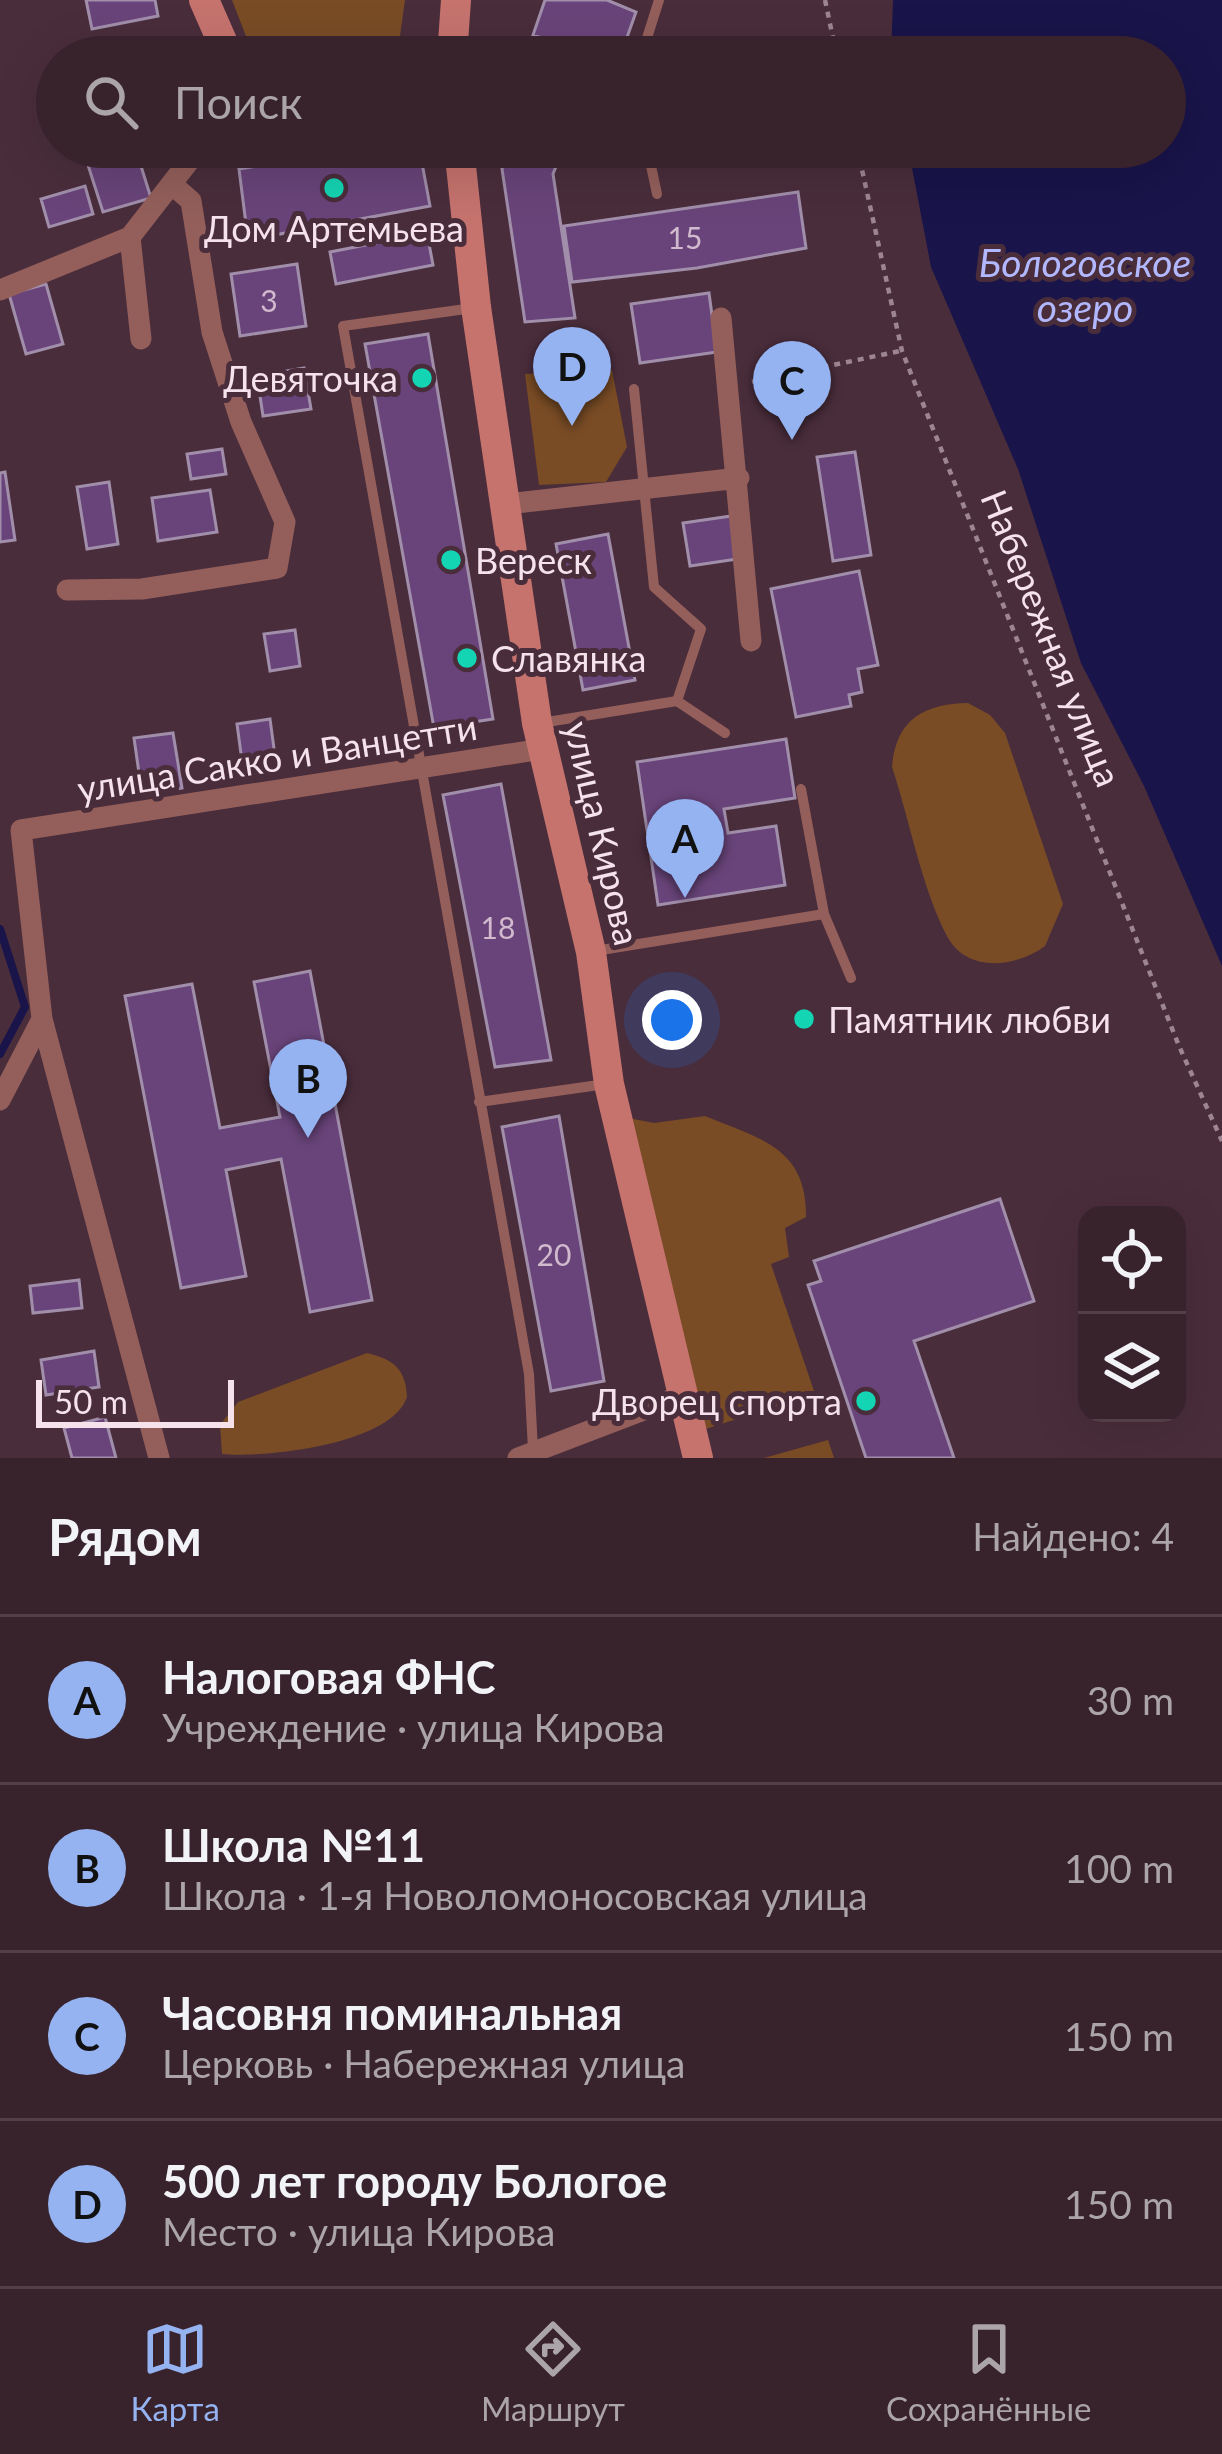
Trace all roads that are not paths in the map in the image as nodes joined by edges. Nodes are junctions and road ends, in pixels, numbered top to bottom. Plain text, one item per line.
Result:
1 (204, 0) edge
2 (456, 0) edge
3 (659, 0) edge
4 (220, 36) edge
5 (455, 36) edge
6 (647, 36) edge
7 (187, 168) edge
8 (461, 168) edge
9 (651, 168) edge
10 (175, 187) junction
11 (657, 194) dead end
12 (130, 237) junction
13 (0, 290) edge
14 (476, 307) junction
15 (721, 317) dead end
16 (142, 339) dead end
17 (634, 389) dead end
18 (739, 478) junction
19 (643, 489) junction
20 (507, 504) junction
21 (67, 590) dead end
22 (751, 641) dead end
23 (677, 701) junction
24 (725, 733) dead end
25 (540, 736) junction
26 (419, 769) junction
27 (801, 789) dead end
28 (824, 914) junction
29 (591, 952) junction
30 (850, 978) dead end
31 (42, 1019) junction
32 (609, 1084) junction
33 (0, 1100) edge
34 (479, 1102) junction
35 (683, 1395) junction
36 (525, 1455) edge
37 (159, 1458) edge
38 (698, 1458) edge

1 - 4 main road
2 - 5 main road
3 - 6 lane
7 - 10 street
8 - 14 main road, улица Кирова
9 - 11 lane
10 - 12 street
10 - 21 street
12 - 13 street
12 - 16 street
14 - 20 main road, улица Кирова
14 - 26 lane
15 - 18 street
17 - 19 lane
18 - 19 street
18 - 22 street
19 - 20 street
19 - 23 lane
20 - 25 main road, улица Кирова
23 - 24 lane
23 - 25 lane
25 - 26 street, улица Сакко и Ванцетти
25 - 29 main road, улица Кирова
26 - 31 street, улица Сакко и Ванцетти
26 - 34 lane
27 - 28 lane
28 - 29 lane
28 - 30 lane
29 - 32 main road, улица Кирова
31 - 33 street
31 - 37 street
32 - 34 lane
32 - 35 main road, улица Кирова
34 - 36 lane
35 - 36 street
35 - 38 main road, улица Кирова

